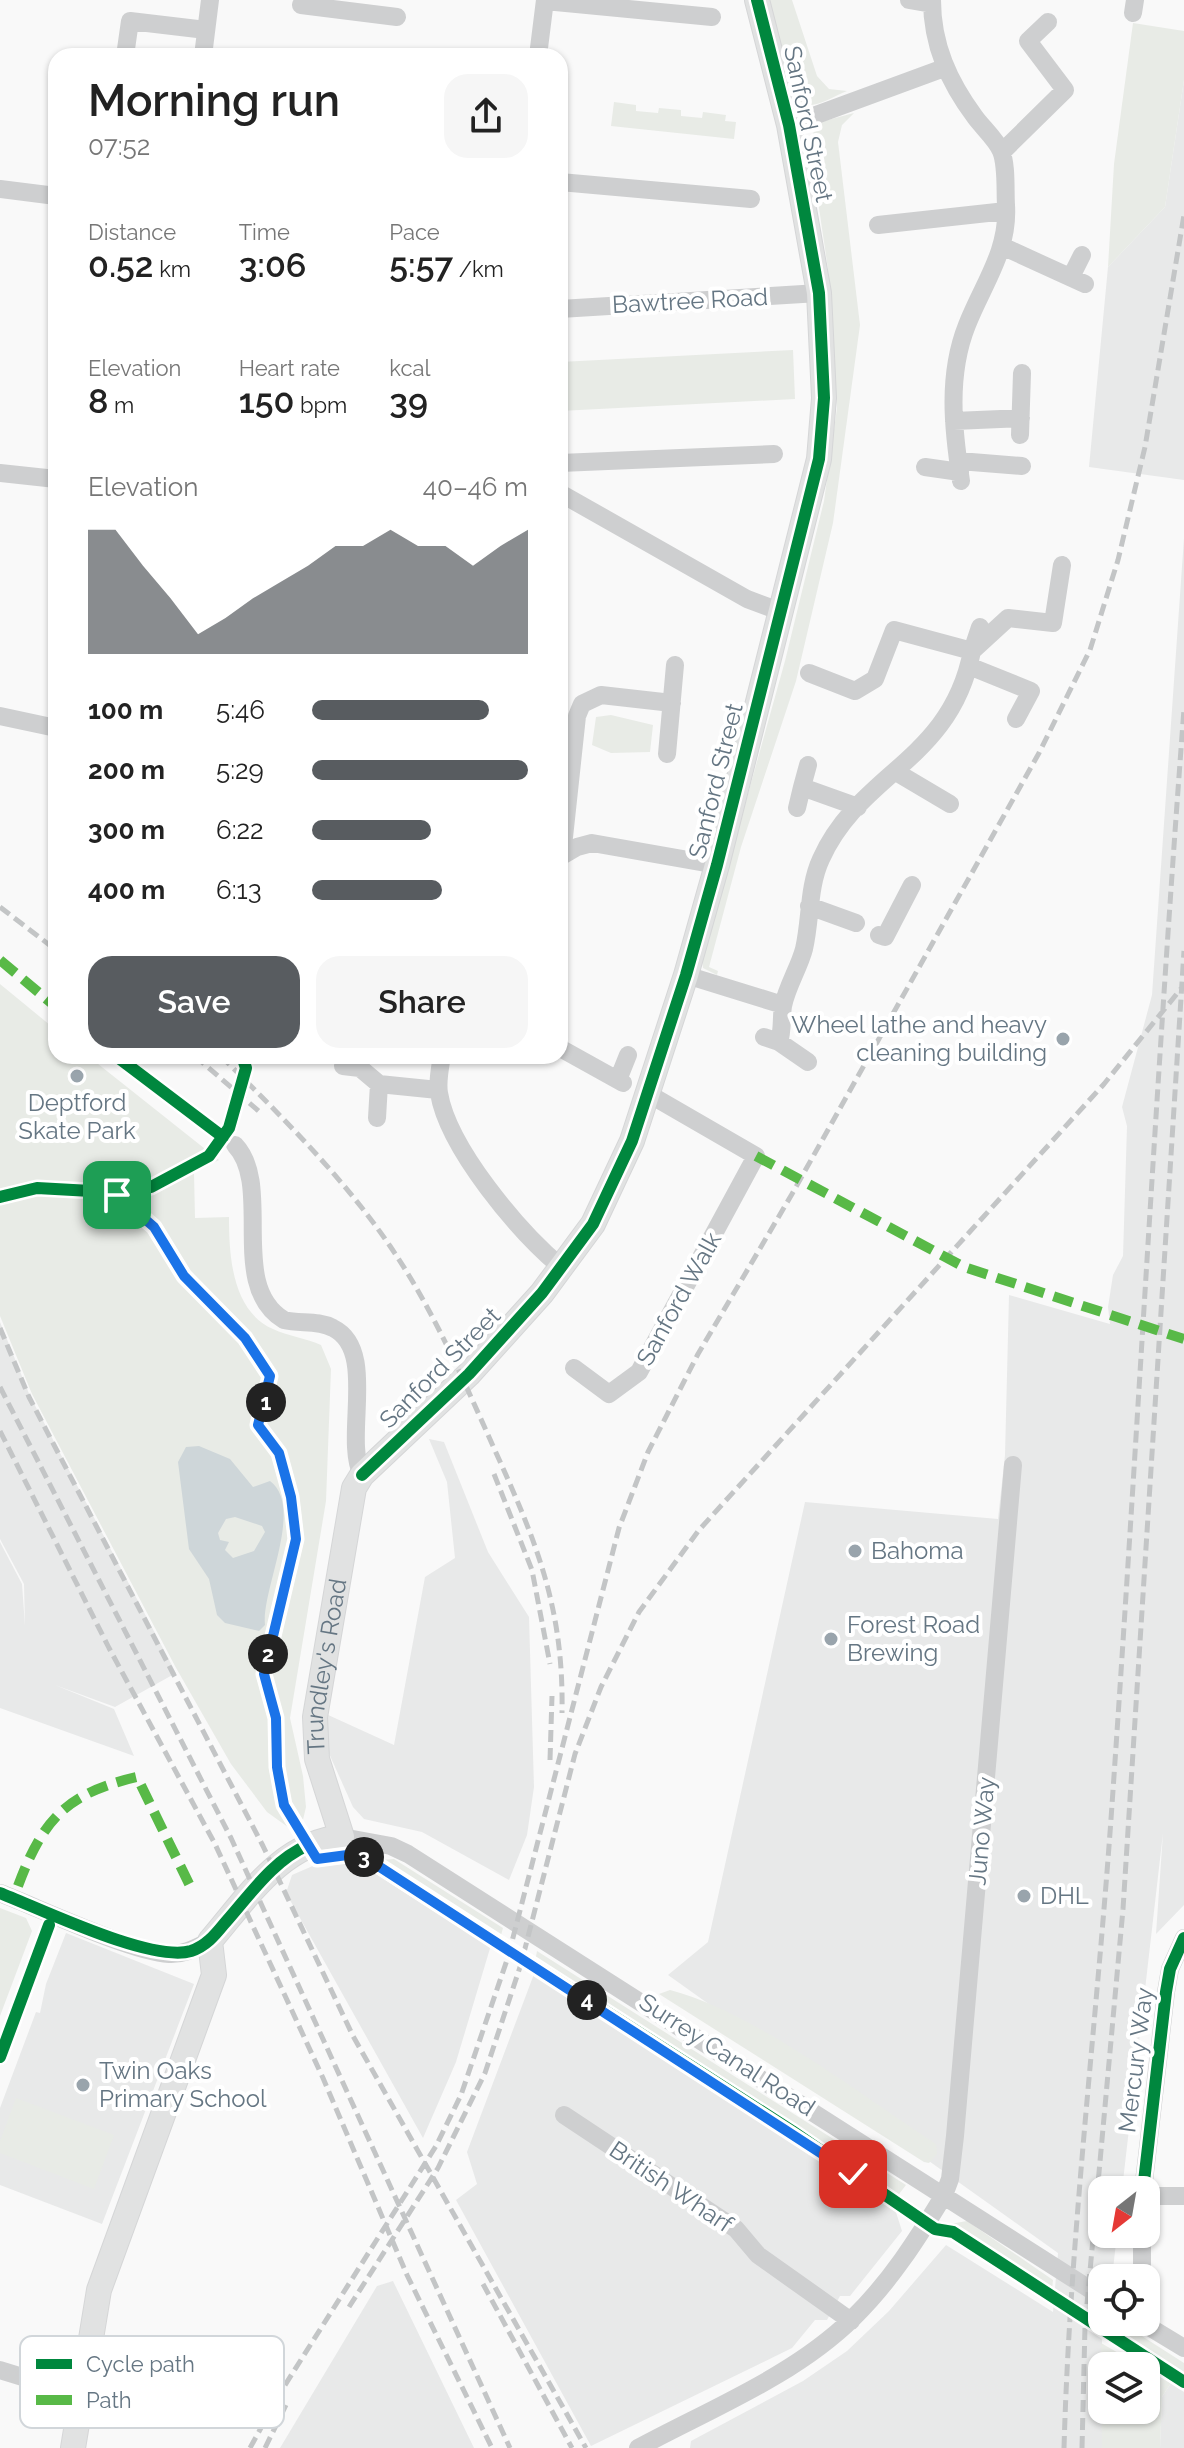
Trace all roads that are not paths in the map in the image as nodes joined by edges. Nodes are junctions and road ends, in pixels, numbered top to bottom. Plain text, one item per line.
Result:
1 (210, 0) edge
2 (545, 0) edge
3 (757, 0) edge
4 (909, 0) edge
5 (932, 2) edge
6 (301, 5) dead end
7 (365, 6) edge
8 (397, 17) dead end
9 (712, 17) dead end
10 (1048, 22) dead end
11 (206, 30) junction
12 (126, 48) edge
13 (204, 48) edge
14 (539, 48) edge
15 (944, 68) junction
16 (789, 125) junction
17 (1002, 152) junction
18 (568, 183) edge
19 (0, 189) edge
20 (48, 195) edge
21 (751, 199) dead end
22 (1006, 211) junction
23 (878, 225) dead end
24 (1004, 247) junction
25 (1082, 255) dead end
26 (819, 293) junction
27 (568, 309) edge
28 (1022, 373) dead end
29 (954, 421) junction
30 (774, 454) dead end
31 (568, 463) edge
32 (1022, 466) dead end
33 (925, 467) dead end
34 (960, 471) junction
35 (0, 473) edge
36 (48, 478) edge
37 (568, 498) edge
38 (1062, 565) dead end
39 (897, 611) dead end
40 (782, 612) junction
41 (980, 627) dead end
42 (894, 630) junction
43 (970, 658) junction
44 (675, 665) dead end
45 (809, 673) dead end
46 (672, 703) junction
47 (0, 716) edge
48 (1016, 719) dead end
49 (48, 726) edge
50 (667, 754) dead end
51 (808, 765) dead end
52 (896, 772) junction
53 (802, 787) junction
54 (568, 795) edge
55 (950, 804) dead end
56 (858, 807) junction
57 (797, 808) dead end
58 (568, 853) edge
59 (717, 865) junction
60 (912, 885) dead end
61 (809, 906) junction
62 (856, 923) dead end
63 (879, 935) dead end
64 (686, 975) junction
65 (783, 1005) junction
66 (568, 1053) edge
67 (628, 1055) dead end
68 (808, 1062) dead end
69 (441, 1064) edge
70 (343, 1066) dead end
71 (379, 1084) junction
72 (438, 1090) junction
73 (647, 1093) junction
74 (377, 1118) dead end
75 (235, 1145) dead end
76 (561, 1267) junction
77 (574, 1368) dead end
78 (1013, 1465) dead end
79 (362, 1475) junction
80 (342, 1837) junction
81 (0, 1893) edge
82 (210, 1941) junction
83 (1183, 1941) edge
84 (564, 2115) dead end
85 (1145, 2176) edge
86 (944, 2195) junction
87 (1160, 2196) edge
88 (1184, 2196) edge
89 (1088, 2288) edge
90 (851, 2321) junction
91 (1160, 2333) edge
92 (91, 2336) edge
93 (1184, 2348) edge
94 (0, 2370) edge
95 (20, 2376) edge
96 (76, 2428) edge
97 (73, 2448) edge
98 (638, 2448) edge

1 - 11 street
2 - 9 street
2 - 14 street
3 - 16 main road, Sanford Street
4 - 5 street
5 - 15 street
6 - 7 street
7 - 8 street
10 - 17 street
11 - 12 street
11 - 13 street
15 - 16 street
15 - 17 street
16 - 26 main road, Sanford Street
17 - 22 street
18 - 21 street
19 - 20 street
22 - 23 street
22 - 24 street
24 - 25 street
24 - 29 street
26 - 27 street, Bawtree Road
26 - 40 main road, Sanford Street
28 - 29 street
29 - 34 street
30 - 31 street
32 - 34 street
33 - 34 street
35 - 36 street
37 - 40 street
38 - 43 street
39 - 42 street
40 - 59 main road, Sanford Street
41 - 43 street
42 - 43 street
42 - 45 street
43 - 48 street
43 - 52 street
44 - 46 street
46 - 50 street
46 - 54 street
47 - 49 street
51 - 53 street
52 - 55 street
52 - 56 street
53 - 56 street
53 - 57 street
56 - 61 street
58 - 59 street
59 - 64 main road, Sanford Street
60 - 63 street
61 - 62 street
61 - 65 street
64 - 65 street
64 - 73 main road, Sanford Street
65 - 68 street
66 - 67 street
69 - 72 street
70 - 71 street
71 - 72 street
71 - 74 street
72 - 76 street
73 - 76 main road, Sanford Street
73 - 77 street, Sanford Walk
75 - 79 street, Trundley's Road
76 - 79 main road, Sanford Street
78 - 86 street, Juno Way
79 - 80 main road, Trundley's Road
80 - 82 main road
80 - 86 street, Surrey Canal Road
81 - 82 street
82 - 92 main road
83 - 85 street, Mercury Way
84 - 90 street, British Wharf
86 - 89 street, Surrey Canal Road
86 - 90 street
87 - 88 street
90 - 98 street
91 - 93 street
94 - 95 street
96 - 97 main road

